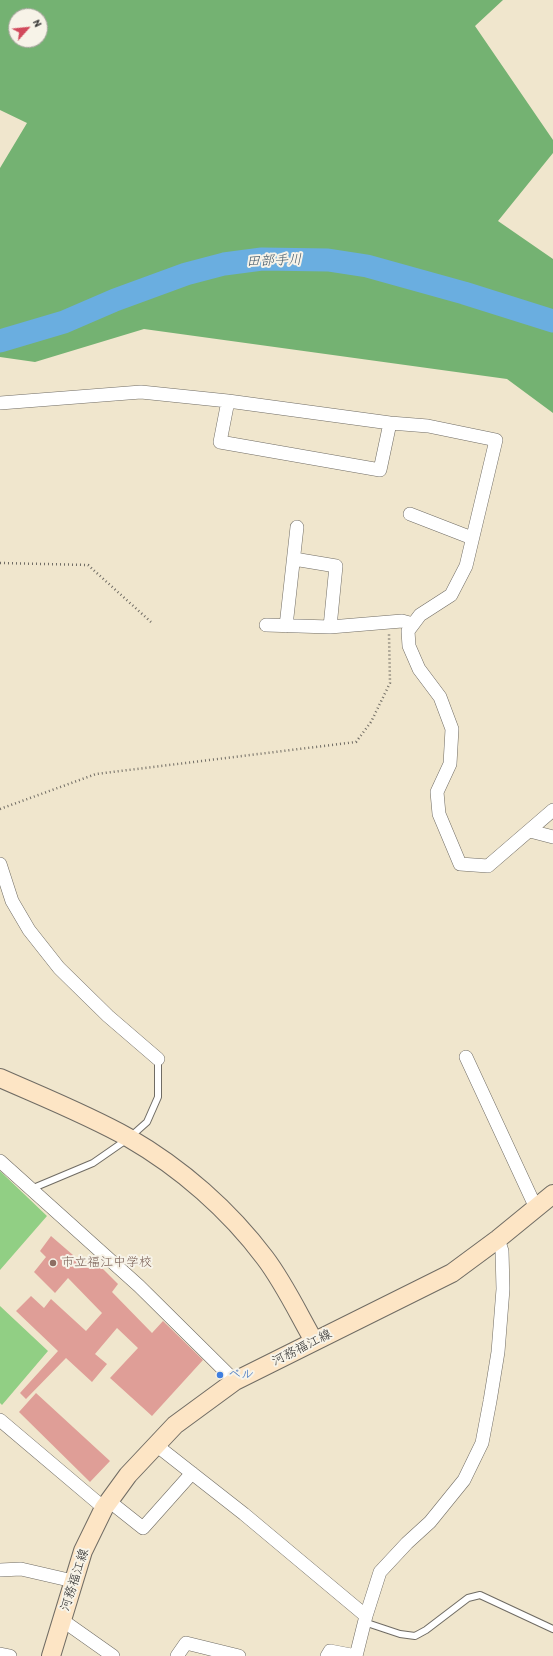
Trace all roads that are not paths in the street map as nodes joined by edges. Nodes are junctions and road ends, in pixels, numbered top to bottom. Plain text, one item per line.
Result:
1 (228, 401) junction
2 (0, 403) edge
3 (390, 423) junction
4 (410, 514) dead end
5 (298, 527) dead end
6 (472, 538) junction
7 (294, 559) junction
8 (413, 624) junction
9 (266, 625) dead end
10 (286, 626) junction
11 (330, 627) junction
12 (553, 810) edge
13 (530, 831) junction
14 (553, 837) edge
15 (0, 864) edge
16 (466, 1057) dead end
17 (158, 1059) joint
18 (0, 1078) edge
19 (129, 1138) junction
20 (0, 1161) edge
21 (30, 1189) junction
22 (553, 1194) edge
23 (536, 1208) junction
24 (498, 1239) junction
25 (314, 1341) junction
26 (234, 1381) junction
27 (0, 1420) edge
28 (156, 1445) junction
29 (192, 1473) junction
30 (106, 1505) junction
31 (0, 1570) edge
32 (74, 1581) junction
33 (365, 1619) junction
34 (62, 1620) junction
35 (553, 1629) edge
36 (0, 1654) edge
37 (10, 1656) edge
38 (51, 1656) edge
39 (113, 1656) edge
40 (176, 1656) edge
41 (238, 1656) edge
42 (327, 1656) edge
43 (356, 1656) edge

1 - 2 street
1 - 3 street
1 - 3 street
3 - 6 street
4 - 6 street
5 - 7 street
6 - 8 street
7 - 10 street
7 - 11 street
8 - 11 street
8 - 13 street
9 - 10 street
10 - 11 street
12 - 13 street
13 - 14 street
15 - 17 street
16 - 23 street
17 - 19 lane
18 - 19 main road
19 - 21 lane
19 - 25 main road
20 - 21 street
21 - 26 street
22 - 23 main road, 河務福江線
23 - 24 main road, 河務福江線
24 - 25 main road, 河務福江線
24 - 33 street
25 - 26 main road, 河務福江線
26 - 28 main road, 河務福江線
27 - 30 street
28 - 29 street
28 - 30 main road, 河務福江線
29 - 30 street
29 - 33 street
30 - 32 main road, 河務福江線
31 - 32 street
32 - 34 main road, 河務福江線
33 - 35 lane
33 - 43 street
34 - 38 main road, 河務福江線
34 - 39 street
36 - 37 street
40 - 41 street
42 - 43 street

